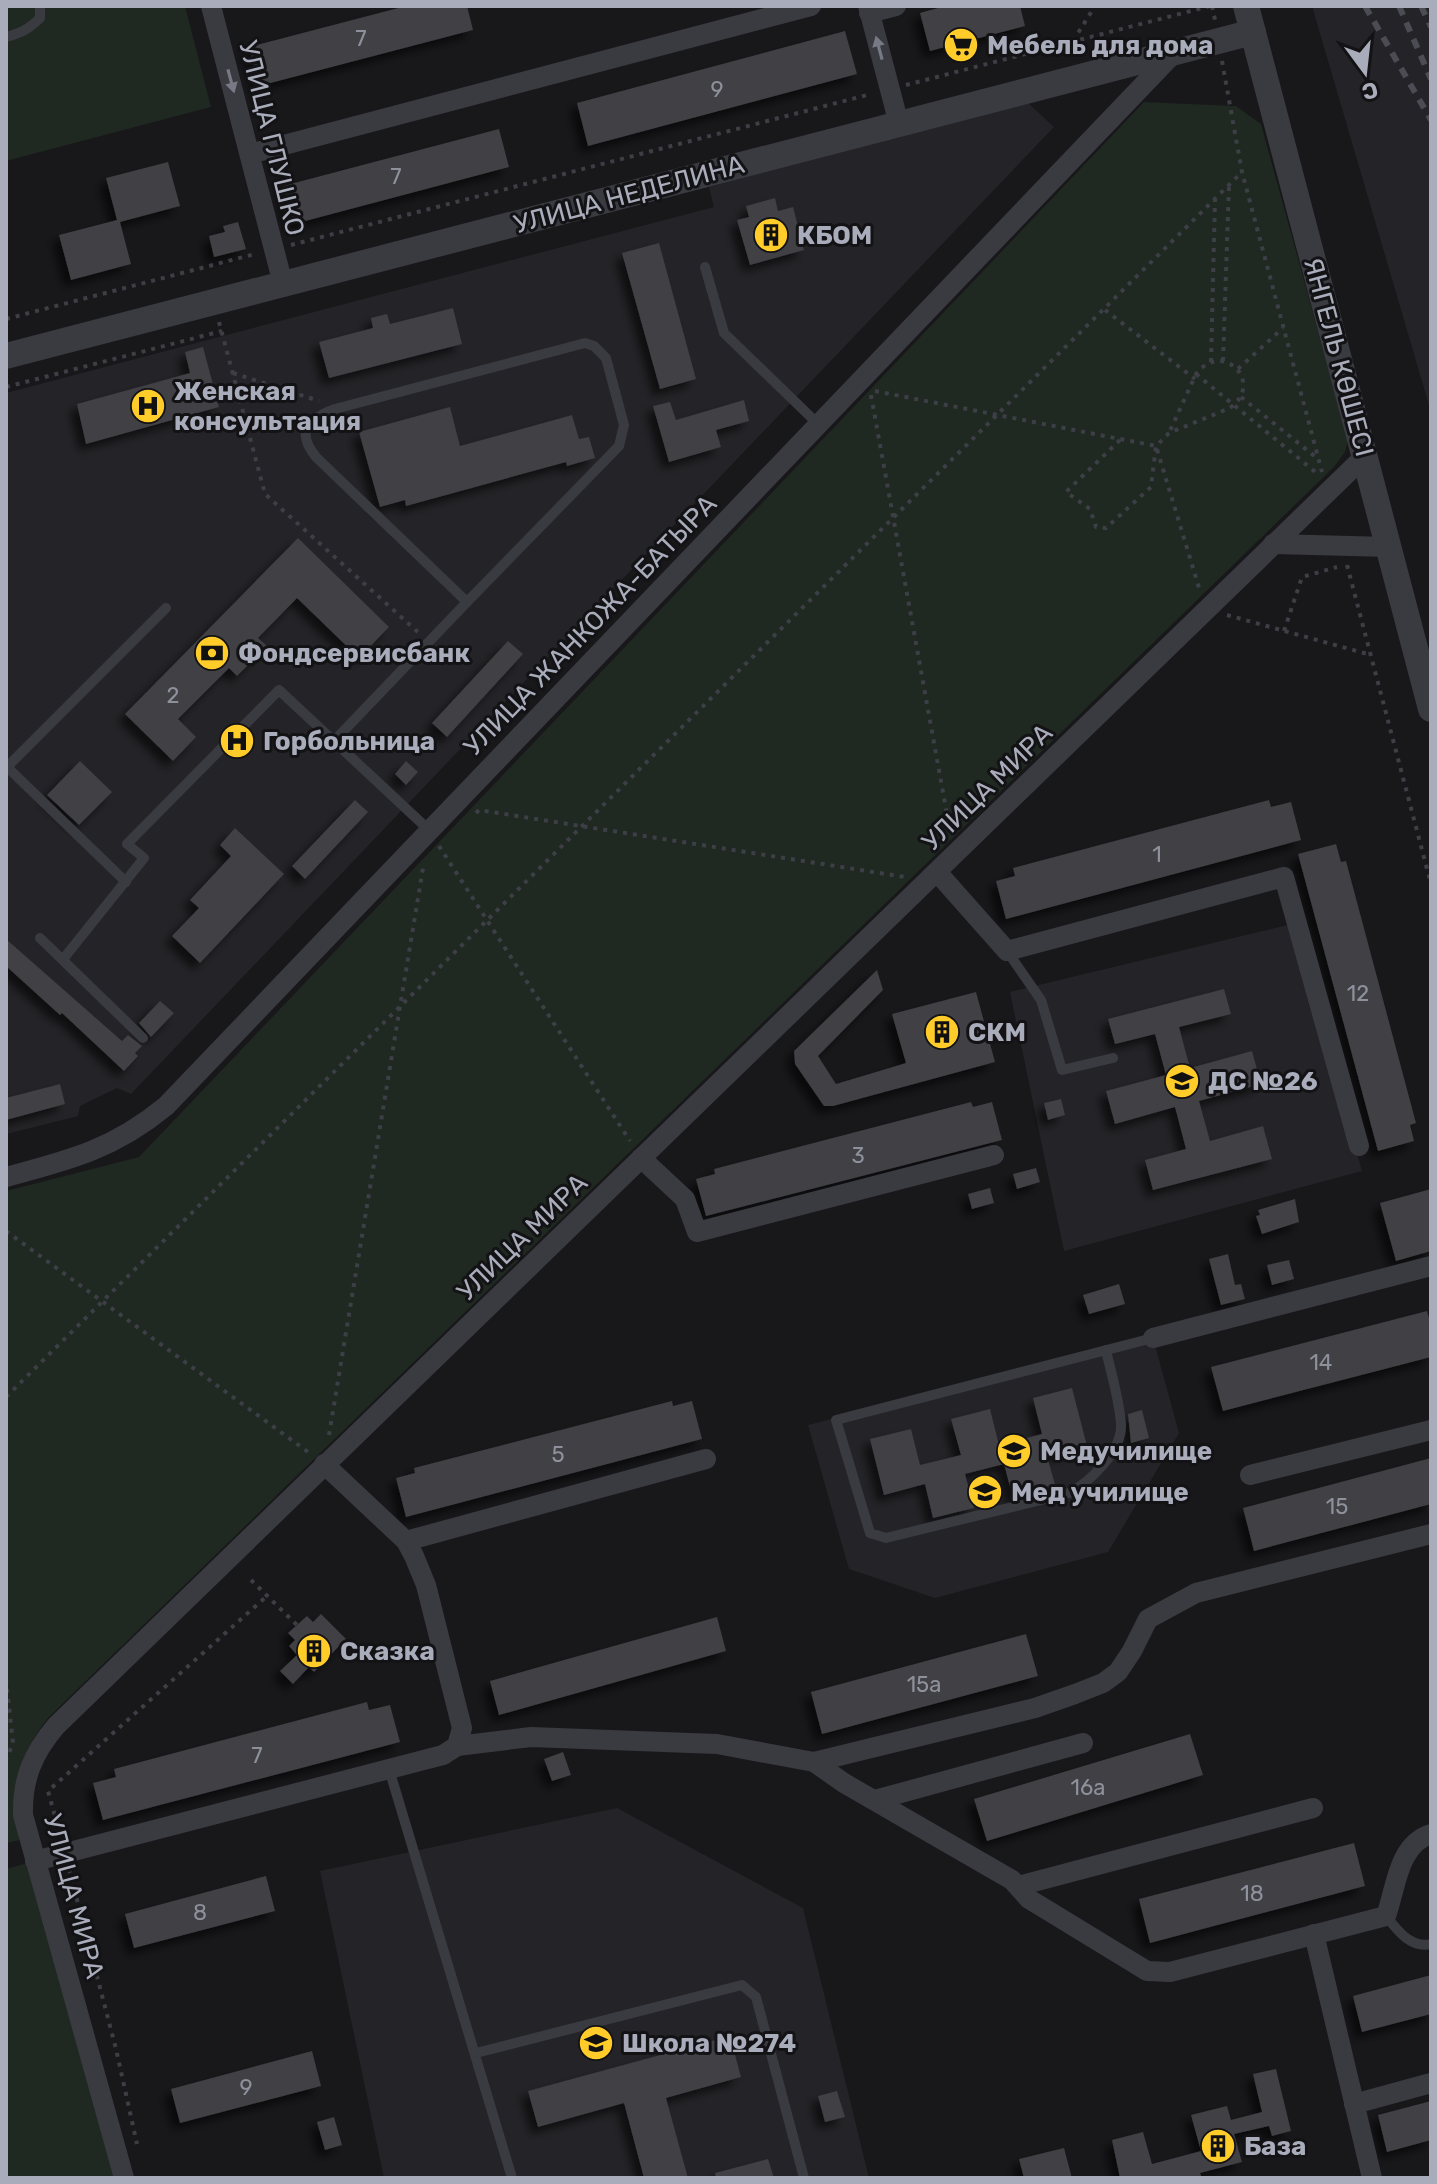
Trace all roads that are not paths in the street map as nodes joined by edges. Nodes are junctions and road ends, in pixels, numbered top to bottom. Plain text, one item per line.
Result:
1 (40, 6) edge
2 (211, 6) edge
3 (811, 6) edge
4 (896, 6) edge
5 (1246, 6) edge
6 (868, 9) edge
7 (1253, 32) junction
8 (6, 37) edge
9 (1174, 53) junction
10 (899, 124) junction
11 (250, 154) junction
12 (705, 267) dead end
13 (283, 284) junction
14 (6, 356) edge
15 (818, 424) junction
16 (1365, 456) junction
17 (1273, 544) junction
18 (1389, 547) junction
19 (467, 602) junction
20 (166, 608) dead end
21 (1423, 649) edge
22 (1431, 709) edge
23 (334, 741) junction
24 (6, 766) edge
25 (435, 839) junction
26 (933, 876) junction
27 (126, 882) junction
28 (40, 938) dead end
29 (1007, 951) junction
30 (64, 958) junction
31 (143, 1038) dead end
32 (1113, 1058) dead end
33 (1359, 1146) dead end
34 (994, 1155) dead end
35 (641, 1158) junction
36 (6, 1177) edge
37 (1431, 1266) edge
38 (1153, 1338) joint
39 (1106, 1350) junction
40 (1431, 1430) edge
41 (706, 1459) dead end
42 (324, 1464) junction
43 (1250, 1475) dead end
44 (1431, 1534) edge
45 (406, 1541) junction
46 (1083, 1743) dead end
47 (457, 1746) junction
48 (814, 1762) junction
49 (389, 1769) junction
50 (875, 1800) junction
51 (1313, 1808) dead end
52 (1431, 1834) edge
53 (35, 1861) junction
54 (1018, 1886) junction
55 (1386, 1916) junction
56 (1314, 1934) junction
57 (1431, 1944) edge
58 (476, 2053) junction
59 (1431, 2083) edge
60 (1354, 2104) junction
61 (124, 2178) edge
62 (512, 2178) edge
63 (804, 2178) edge
64 (1372, 2178) edge

1 - 8 lane
2 -> 11 street, УЛИЦА ГЛУШКО
3 - 11 street
4 - 6 street
5 - 7 street, ЯНГЕЛЬ КӨШЕСІ
10 -> 6 street
7 - 9 street, УЛИЦА НЕДЕЛИНА
7 - 16 street, ЯНГЕЛЬ КӨШЕСІ
9 - 10 street, УЛИЦА НЕДЕЛИНА
9 - 15 street, УЛИЦА ЖАНКОЖА-БАТЫРА
10 - 13 street, УЛИЦА НЕДЕЛИНА
11 - 13 street, УЛИЦА ГЛУШКО
12 - 15 lane
13 - 14 street, УЛИЦА НЕДЕЛИНА
15 - 25 street, УЛИЦА ЖАНКОЖА-БАТЫРА
16 - 17 street, УЛИЦА МИРА
16 - 18 street, ЯНГЕЛЬ КӨШЕСІ
17 - 18 street
17 - 26 street, УЛИЦА МИРА
18 - 21 street, ЯНГЕЛЬ КӨШЕСІ
19 - 19 lane
19 - 23 lane
20 - 24 lane
21 - 22 street, ЯНГЕЛЬ КӨШЕСІ
23 - 25 lane
23 - 27 lane
24 - 27 lane
25 - 36 street, УЛИЦА ЖАНКОЖА-БАТЫРА
26 - 29 street
26 - 35 street, УЛИЦА МИРА
27 - 30 lane
28 - 30 lane
29 - 32 lane
29 - 33 street
30 - 31 lane
34 - 35 street
35 - 42 street, УЛИЦА МИРА
37 - 38 street
38 - 39 lane
39 - 39 lane
40 - 43 street
41 - 45 street
42 - 45 street
42 - 53 street, УЛИЦА МИРА
44 - 48 street
45 - 47 street
46 - 50 street
47 - 48 street
47 - 49 street
48 - 50 street
49 - 53 street
49 - 58 lane
50 - 54 street
51 - 54 street
52 - 55 street
53 - 61 street, УЛИЦА МИРА
54 - 56 street
55 - 56 street
55 - 57 lane
56 - 60 street
58 - 62 lane
58 - 63 lane
59 - 60 street
60 - 64 street

